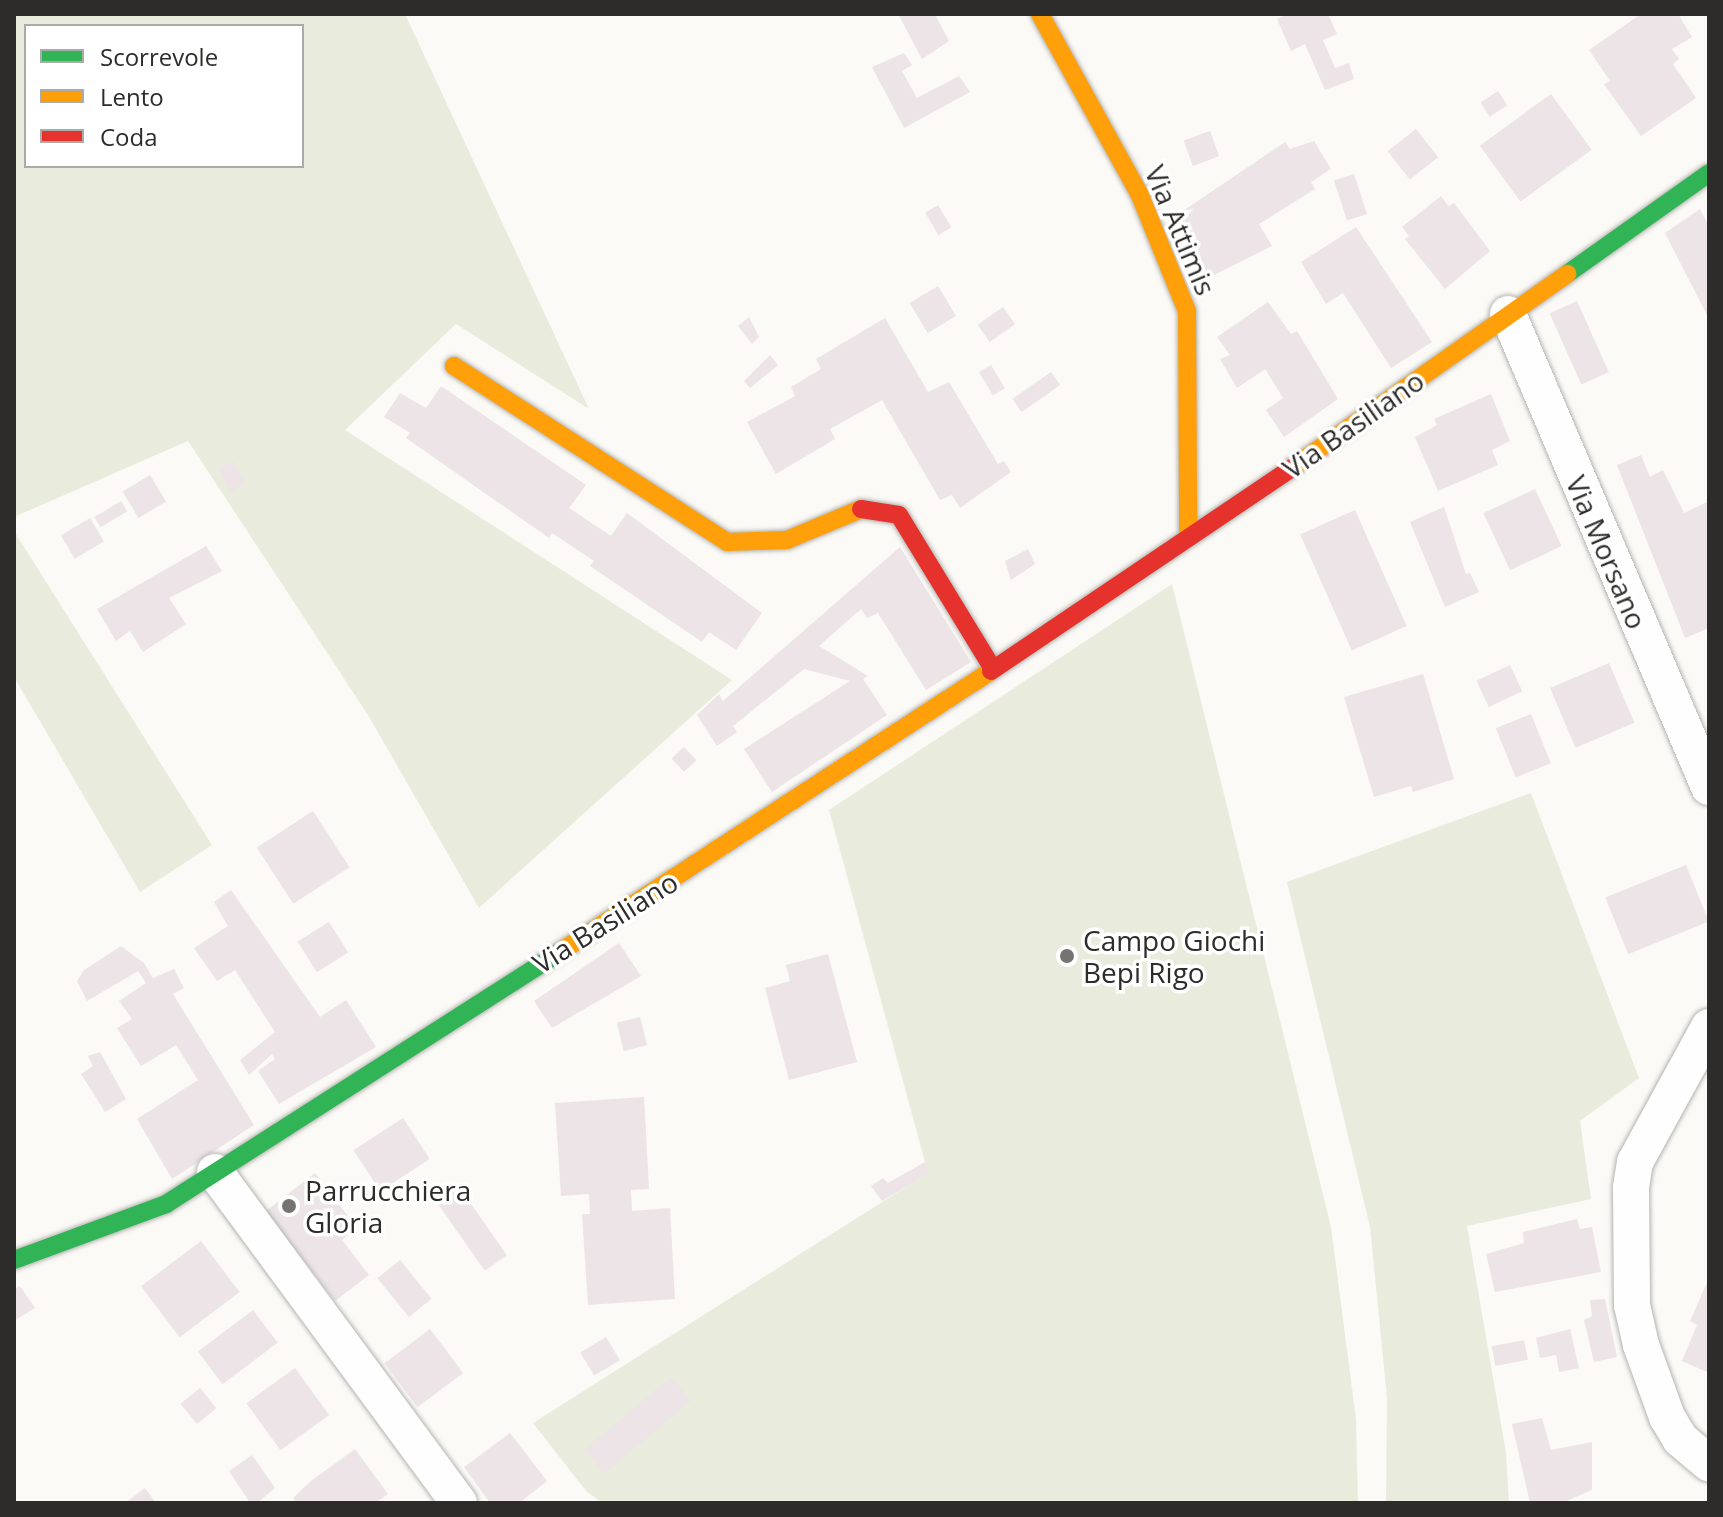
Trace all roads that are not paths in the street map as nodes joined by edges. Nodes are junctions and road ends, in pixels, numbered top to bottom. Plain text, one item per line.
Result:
1 (1040, 14) edge
2 (1709, 173) edge
3 (1508, 314) junction
4 (454, 366) dead end
5 (1188, 536) junction
6 (993, 669) junction
7 (1709, 787) edge
8 (1709, 1027) edge
9 (215, 1172) junction
10 (14, 1260) edge
11 (1709, 1463) edge
12 (459, 1503) edge

1 - 5 street, Via Attimis
2 - 3 street, Via Basiliano
3 - 5 street, Via Basiliano
3 - 7 street, Via Morsano
4 - 6 street
5 - 6 street, Via Basiliano
6 - 9 street, Via Basiliano
8 - 11 street
9 - 10 street, Via Basiliano
9 - 12 street

